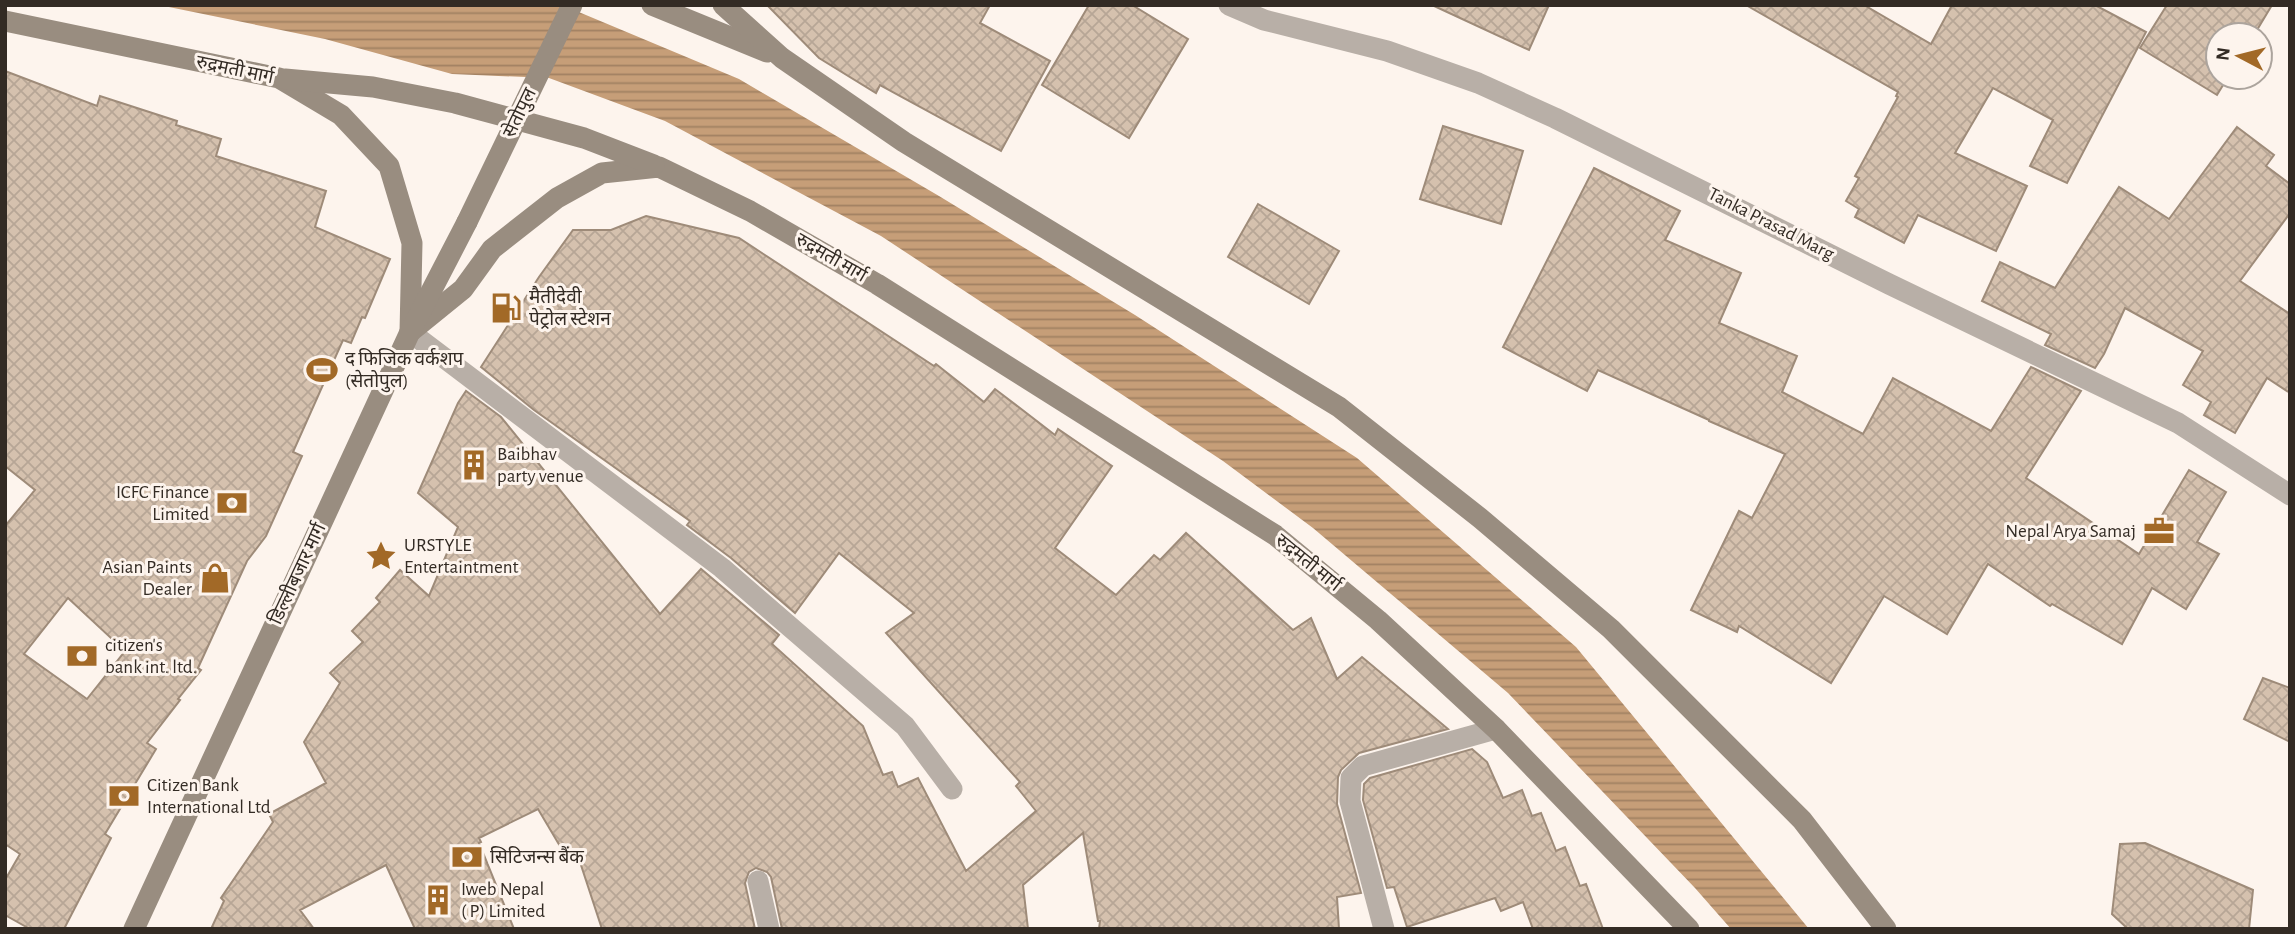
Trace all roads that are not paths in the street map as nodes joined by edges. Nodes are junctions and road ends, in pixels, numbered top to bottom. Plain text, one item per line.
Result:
1 (572, 5) edge
2 (652, 5) edge
3 (723, 5) edge
4 (1229, 5) edge
5 (5, 21) edge
6 (782, 58) junction
7 (279, 78) junction
8 (659, 167) junction
9 (467, 222) joint
10 (410, 332) junction
11 (2290, 495) edge
12 (1496, 729) junction
13 (952, 789) dead end
14 (758, 881) dead end
15 (134, 929) edge
16 (769, 929) edge
17 (1384, 929) edge
18 (1689, 929) edge
19 (1886, 929) edge

1 - 9 street, सेतोपुल, bridge
2 - 6 street
3 - 6 street
4 - 11 street, Tanka Prasad Marg
5 - 7 street, रुद्रमती मार्ग
6 - 19 street
7 - 8 street, रुद्रमती मार्ग
7 - 10 street, रुद्रमती मार्ग
8 - 10 street
8 - 12 street, रुद्रमती मार्ग
9 - 10 street, डिल्लीबजार मार्ग
10 - 13 street
10 - 15 street, डिल्लीबजार मार्ग
12 - 17 street
12 - 18 street, रुद्रमती मार्ग
14 - 16 street

